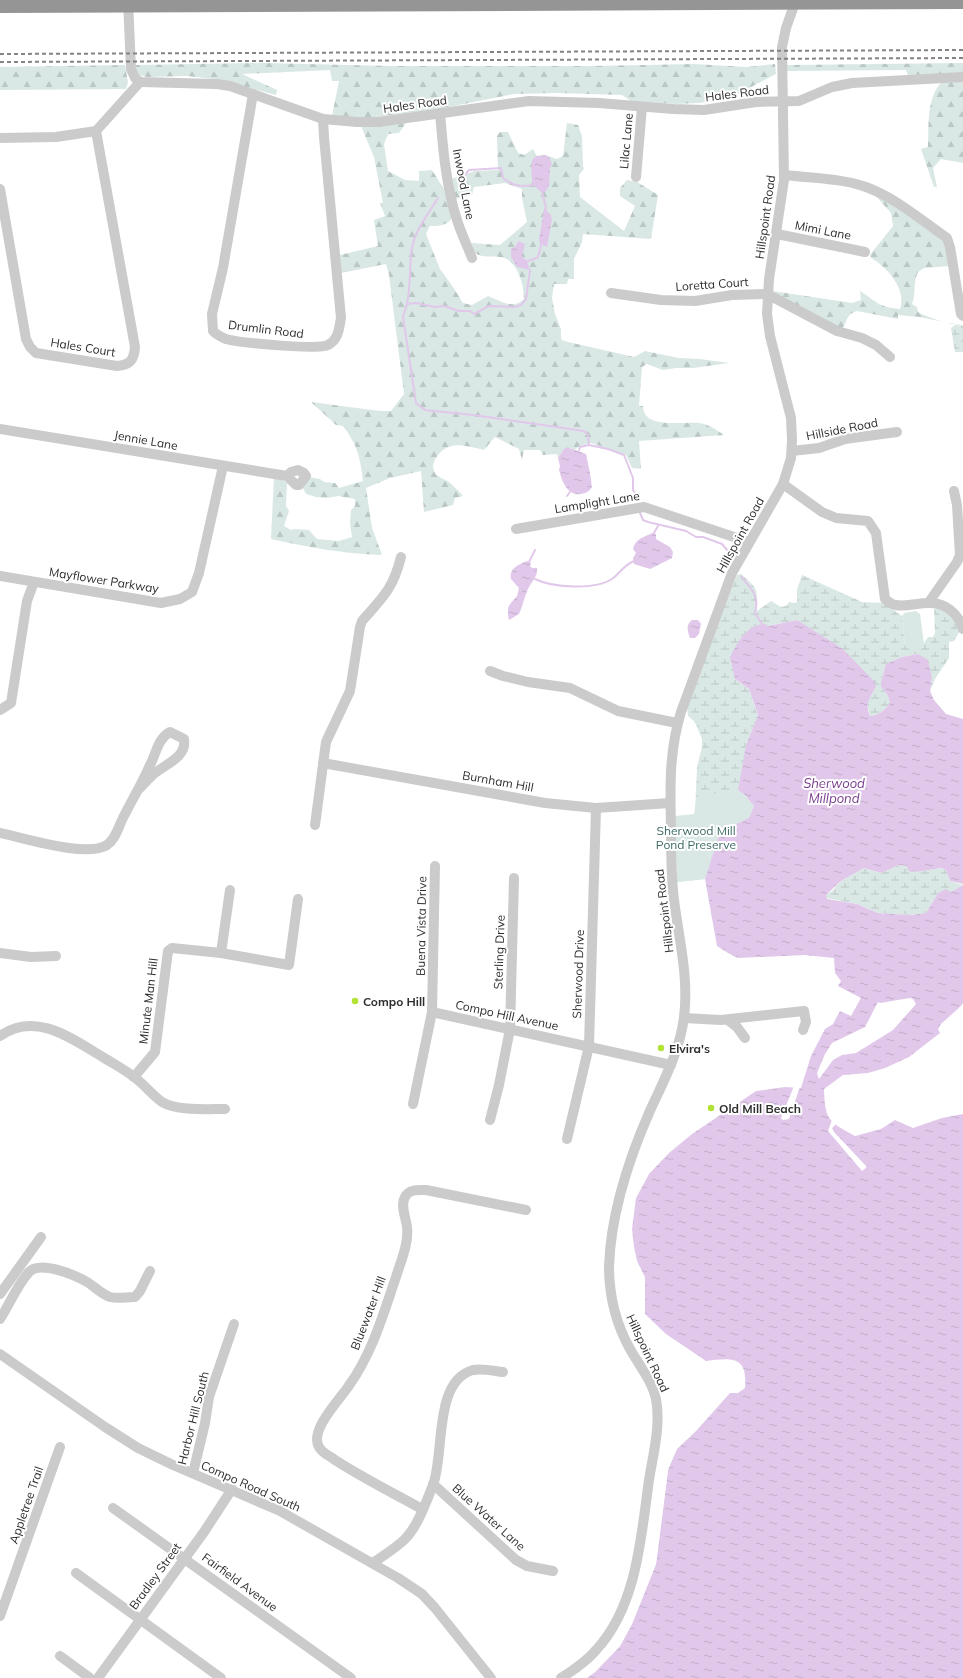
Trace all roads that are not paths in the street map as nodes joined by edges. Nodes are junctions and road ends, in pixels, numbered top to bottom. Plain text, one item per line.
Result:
1 (128, 0) edge
2 (796, 0) edge
3 (963, 2) edge
4 (0, 6) edge
5 (963, 77) edge
6 (140, 82) junction
7 (253, 94) junction
8 (783, 101) junction
9 (642, 107) junction
10 (440, 113) junction
11 (323, 119) junction
12 (96, 131) junction
13 (0, 138) edge
14 (784, 175) junction
15 (636, 177) dead end
16 (0, 190) edge
17 (777, 234) junction
18 (865, 252) dead end
19 (472, 258) dead end
20 (611, 293) dead end
21 (767, 294) junction
22 (963, 316) edge
23 (890, 357) dead end
24 (0, 429) edge
25 (897, 432) dead end
26 (792, 451) junction
27 (223, 466) junction
28 (288, 476) dead end
29 (783, 484) junction
30 (954, 490) dead end
31 (516, 529) dead end
32 (749, 542) junction
33 (401, 557) dead end
34 (0, 576) edge
35 (19, 579) junction
36 (34, 582) junction
37 (27, 601) junction
38 (929, 602) junction
39 (963, 629) edge
40 (490, 670) dead end
41 (0, 710) edge
42 (677, 723) junction
43 (323, 763) junction
44 (139, 789) junction
45 (670, 803) junction
46 (596, 808) junction
47 (315, 825) dead end
48 (0, 833) edge
49 (436, 866) dead end
50 (514, 878) dead end
51 (230, 890) dead end
52 (298, 899) dead end
53 (0, 953) edge
54 (221, 953) junction
55 (56, 956) dead end
56 (432, 1012) junction
57 (684, 1018) junction
58 (728, 1020) junction
59 (510, 1029) junction
60 (803, 1030) dead end
61 (0, 1036) edge
62 (745, 1038) dead end
63 (589, 1046) junction
64 (671, 1065) junction
65 (134, 1076) junction
66 (413, 1104) dead end
67 (225, 1109) dead end
68 (490, 1120) dead end
69 (567, 1139) dead end
70 (526, 1210) dead end
71 (41, 1237) dead end
72 (150, 1271) dead end
73 (0, 1294) edge
74 (0, 1319) edge
75 (234, 1324) dead end
76 (0, 1354) edge
77 (503, 1372) dead end
78 (60, 1447) dead end
79 (193, 1473) junction
80 (433, 1484) junction
81 (232, 1489) junction
82 (408, 1501) junction
83 (113, 1508) dead end
84 (422, 1509) junction
85 (414, 1526) junction
86 (185, 1558) junction
87 (373, 1563) junction
88 (553, 1571) dead end
89 (76, 1573) dead end
90 (0, 1616) edge
91 (140, 1619) junction
92 (60, 1656) dead end
93 (488, 1676) edge
94 (90, 1678) edge
95 (98, 1678) edge
96 (221, 1678) edge
97 (351, 1678) edge
98 (561, 1678) edge

1 - 6 street
2 - 8 street, Hillspoint Road
3 - 4 highway
5 - 8 street, Hales Road
6 - 7 street, Hales Road
6 - 12 street
7 - 11 street, Hales Road
7 - 11 street, Drumlin Road
8 - 9 street, Hales Road
8 - 14 street, Hillspoint Road
9 - 10 street, Hales Road
9 - 15 street, Lilac Lane
10 - 11 street, Hales Road
10 - 19 street, Inwood Lane
12 - 13 street
12 - 16 street, Hales Court
14 - 17 street, Hillspoint Road
14 - 22 street
17 - 18 street, Mimi Lane
17 - 21 street, Hillspoint Road
20 - 21 street, Loretta Court
21 - 23 street
21 - 26 street, Hillspoint Road
24 - 27 street, Jennie Lane
25 - 26 street, Hillside Road
26 - 29 street, Hillspoint Road
27 - 28 street, Jennie Lane
27 - 36 street, Mayflower Parkway
29 - 32 street, Hillspoint Road
29 - 38 street
30 - 38 street
31 - 32 street, Lamplight Lane
32 - 42 street, Hillspoint Road
33 - 43 street
34 - 35 street, Mayflower Parkway
35 - 36 street, Mayflower Parkway
35 - 37 street
36 - 37 street
37 - 41 street
38 - 39 street
40 - 42 street
42 - 45 street, Hillspoint Road
43 - 46 street, Burnham Hill
43 - 47 street
44 - 44 street
44 - 48 street
45 - 46 street, Burnham Hill
45 - 57 street, Hillspoint Road
46 - 63 street, Sherwood Drive
49 - 56 street, Buena Vista Drive
50 - 59 street, Sterling Drive
51 - 54 street
52 - 54 street, Minute Man Hill
53 - 55 street
54 - 65 street, Minute Man Hill
56 - 59 street, Compo Hill Avenue
56 - 66 street, Buena Vista Drive
57 - 58 street
57 - 64 street, Hillspoint Road
58 - 60 street
58 - 62 street
59 - 63 street, Compo Hill Avenue
59 - 68 street, Sterling Drive
61 - 65 street
63 - 64 street, Compo Hill Avenue
63 - 69 street, Sherwood Drive
64 - 98 street, Hillspoint Road
65 - 67 street
70 - 82 street, Bluewater Hill
71 - 73 street
72 - 74 street
75 - 79 street, Harbor Hill South
76 - 79 street, Compo Road South
77 - 80 street
78 - 90 street, Appletree Trail
79 - 81 street, Compo Road South
80 - 84 street
80 - 88 street, Blue Water Lane
81 - 86 street, Bradley Street
81 - 87 street, Compo Road South
82 - 84 street, Bluewater Hill
82 - 85 street
83 - 86 street, Fairfield Avenue
84 - 85 street
85 - 87 street
86 - 91 street, Bradley Street
86 - 97 street, Fairfield Avenue
87 - 93 street, Compo Road South
89 - 91 street
91 - 95 street, Bradley Street
91 - 96 street
92 - 94 street

